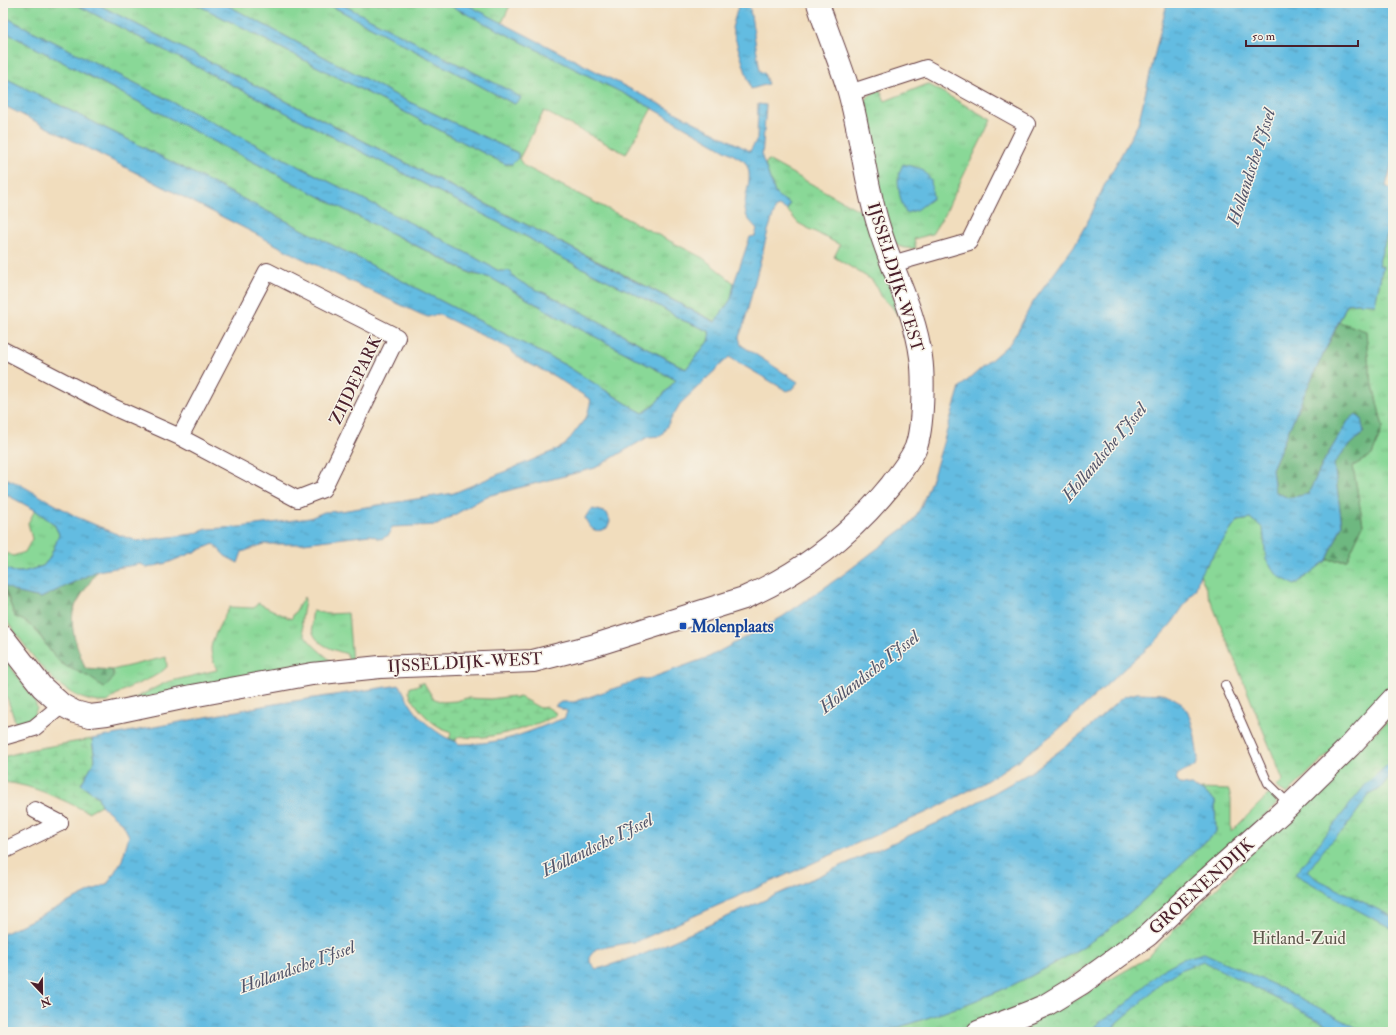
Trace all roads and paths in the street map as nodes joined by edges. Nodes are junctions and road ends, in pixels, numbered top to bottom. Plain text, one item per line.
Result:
1 (818, 3) edge
2 (849, 92) junction
3 (892, 264) junction
4 (3, 350) edge
5 (180, 437) junction
6 (3, 637) edge
7 (1225, 685) dead end
8 (1393, 699) edge
9 (62, 705) junction
10 (3, 737) edge
11 (1290, 805) junction
12 (35, 810) dead end
13 (3, 851) edge
14 (1008, 1026) edge
15 (978, 1032) edge

1 - 2 street, IJSSELDIJK-WEST
2 - 3 street, IJSSELDIJK-WEST
2 - 3 street
3 - 9 street, IJSSELDIJK-WEST
4 - 5 street, ZIJDEPARK
5 - 5 street, ZIJDEPARK
6 - 9 street, IJSSELDIJK-WEST
7 - 11 lane
8 - 11 street, GROENENDIJK
9 - 10 street
11 - 14 street, GROENENDIJK
12 - 13 street
14 - 15 street, GROENENDIJK

